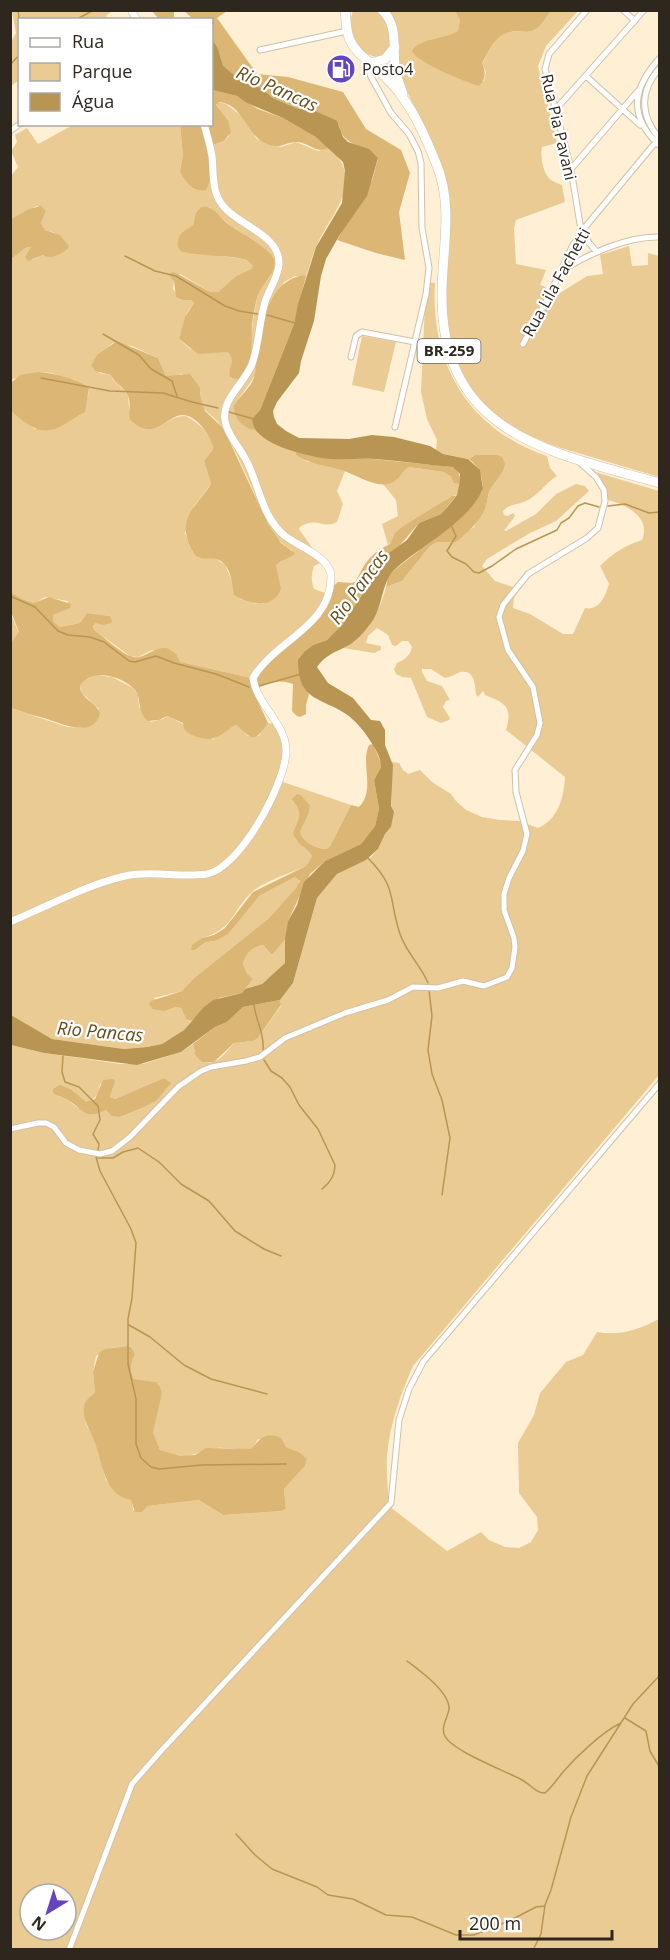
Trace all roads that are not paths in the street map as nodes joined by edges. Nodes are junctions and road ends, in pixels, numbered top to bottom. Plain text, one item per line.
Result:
1 (382, 10) edge
2 (587, 10) edge
3 (623, 10) edge
4 (644, 10) edge
5 (346, 12) edge
6 (635, 21) junction
7 (347, 31) junction
8 (395, 47) junction
9 (260, 50) dead end
10 (660, 58) edge
11 (370, 63) junction
12 (660, 68) edge
13 (586, 76) junction
14 (638, 91) junction
15 (405, 99) junction
16 (623, 108) junction
17 (556, 109) junction
18 (204, 126) edge
19 (641, 126) junction
20 (658, 141) edge
21 (571, 169) junction
22 (583, 231) junction
23 (660, 237) edge
24 (597, 252) junction
25 (561, 271) junction
26 (415, 342) junction
27 (523, 344) dead end
28 (351, 357) dead end
29 (395, 428) dead end
30 (576, 459) junction
31 (660, 483) edge
32 (10, 922) edge
33 (660, 1083) edge
34 (10, 1129) edge
35 (69, 1950) edge

1 - 8 highway, BR-259
2 - 17 street, Rua Pia Pavani
3 - 6 street
4 - 6 street
5 - 7 highway, BR-259
6 - 13 street
7 - 9 street
7 - 11 highway, BR-259
8 - 11 highway
8 - 15 highway, BR-259
10 - 14 street
11 - 15 highway, BR-259
11 - 26 street
12 - 20 street
13 - 16 street
13 - 17 street
14 - 16 street
14 - 19 street
15 - 30 highway, BR-259
16 - 19 street
16 - 21 street
17 - 21 street, Rua Pia Pavani
18 - 32 street
19 - 20 street
20 - 22 street, Rua Lila Fachetti
21 - 22 street, Rua Pia Pavani
22 - 24 street, Rua Pia Pavani
22 - 25 street, Rua Lila Fachetti
23 - 24 street
24 - 25 street
25 - 27 street, Rua Lila Fachetti
26 - 28 street
26 - 29 street
30 - 31 highway, BR-259
30 - 34 street
33 - 35 street

